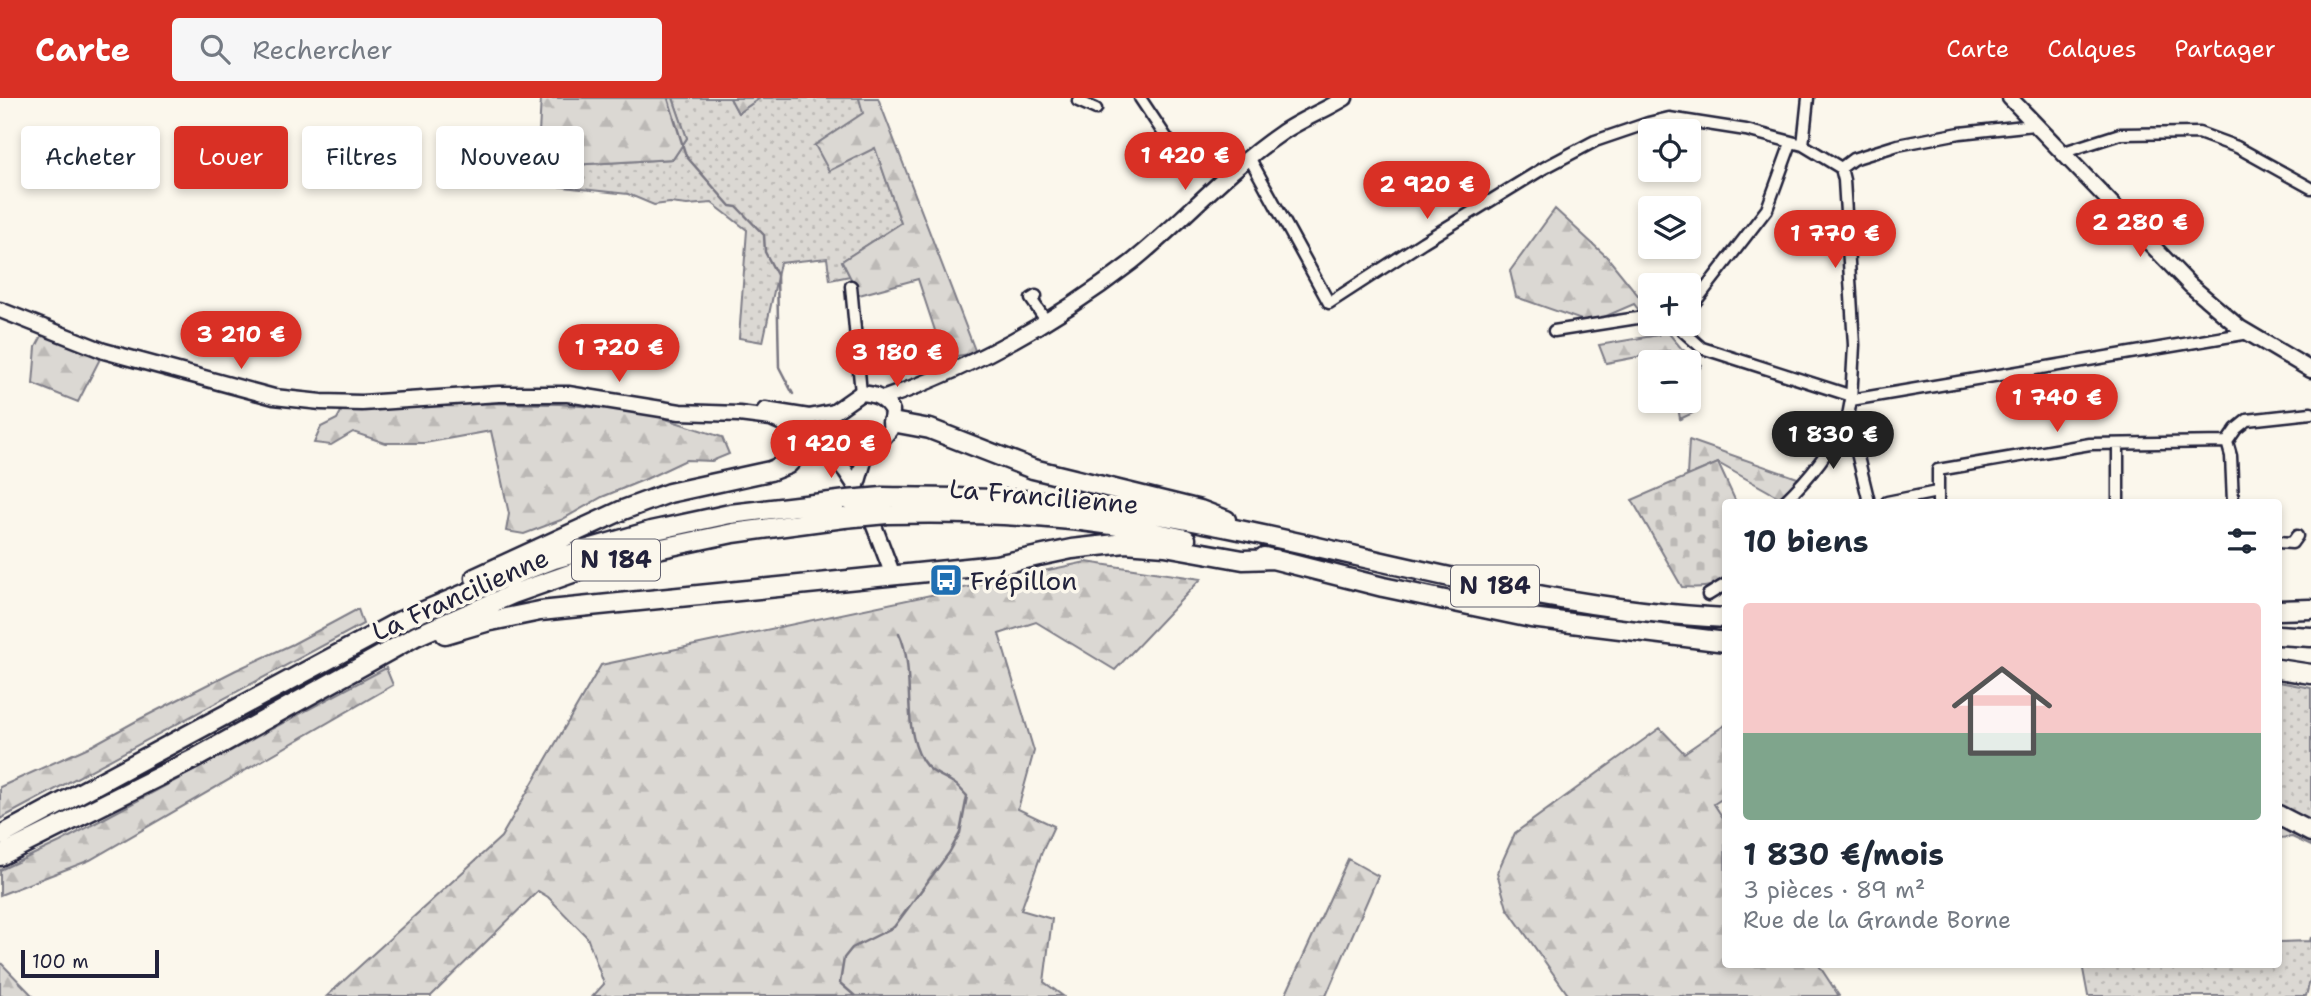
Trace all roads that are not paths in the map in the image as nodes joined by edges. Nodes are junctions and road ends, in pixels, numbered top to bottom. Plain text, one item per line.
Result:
1 (1079, 98) edge
2 (1140, 98) edge
3 (1345, 98) edge
4 (1808, 98) edge
5 (2010, 98) edge
6 (1096, 110) dead end
7 (2034, 125) junction
8 (1791, 143) junction
9 (1803, 145) junction
10 (2061, 153) junction
11 (1249, 157) junction
12 (1841, 168) junction
13 (1226, 176) junction
14 (2311, 188) edge
15 (851, 286) dead end
16 (1701, 294) edge
17 (1036, 296) dead end
18 (0, 310) edge
19 (1638, 318) edge
20 (1046, 322) junction
21 (1554, 331) dead end
22 (2249, 333) junction
23 (1690, 336) edge
24 (2311, 370) edge
25 (902, 392) junction
26 (861, 393) junction
27 (1851, 398) junction
28 (882, 399) junction
29 (2311, 413) edge
30 (739, 414) junction
31 (1848, 415) junction
32 (809, 417) junction
33 (892, 417) junction
34 (798, 441) junction
35 (2227, 442) junction
36 (875, 443) junction
37 (2118, 444) junction
38 (829, 453) junction
39 (852, 494) junction
40 (1938, 497) edge
41 (1787, 499) edge
42 (1868, 499) edge
43 (1918, 499) edge
44 (2118, 499) edge
45 (2233, 499) edge
46 (885, 506) junction
47 (2297, 536) dead end
48 (1268, 537) junction
49 (2282, 543) edge
50 (1275, 559) junction
51 (894, 575) junction
52 (1722, 586) edge
53 (1708, 595) dead end
54 (2311, 609) edge
55 (2282, 610) edge
56 (1722, 618) edge
57 (400, 621) junction
58 (2282, 635) edge
59 (2311, 638) edge
60 (1722, 642) edge
61 (402, 646) junction
62 (2282, 670) edge
63 (2311, 674) edge
64 (2282, 817) edge
65 (2282, 823) edge
66 (2311, 832) edge
67 (0, 836) edge
68 (2311, 838) edge
69 (0, 856) edge

1 - 6 street
2 - 13 street
3 - 11 street
4 - 9 street
5 - 7 street
7 - 10 street
7 - 12 street
8 - 9 street
8 - 11 street
8 - 16 street
9 - 12 street
10 - 14 street
10 - 22 street
11 - 13 street
12 - 27 street
13 - 20 street
15 - 26 street
17 - 20 street
18 - 30 street
19 - 21 street
20 - 25 street
22 - 24 street
22 - 27 street
23 - 27 street
25 - 28 street
25 - 33 street
26 - 28 street
26 - 32 street
27 - 31 street
28 - 33 street
29 - 35 street
30 - 32 street
30 - 34 street
31 - 41 street
31 - 42 street
32 - 34 street
33 - 36 street
33 - 48 highway
34 - 38 street
34 - 57 highway
35 - 37 street
35 - 45 street
36 - 38 street
36 - 39 street
37 - 40 street
37 - 44 street
38 - 39 street
39 - 46 highway, La Francilienne / N 184, bridge
39 - 51 street
39 - 57 highway, La Francilienne / N 184
40 - 43 street
46 - 48 highway, La Francilienne / N 184
46 - 50 highway, La Francilienne / N 184
46 - 61 highway, La Francilienne / N 184, bridge
47 - 49 street
48 - 56 highway, La Francilienne / N 184
50 - 51 highway
50 - 60 highway, La Francilienne / N 184
51 - 61 highway
52 - 53 street
54 - 55 highway
57 - 67 highway, La Francilienne / N 184
58 - 59 highway
61 - 69 highway, La Francilienne / N 184
62 - 63 highway
64 - 66 highway
65 - 68 street

